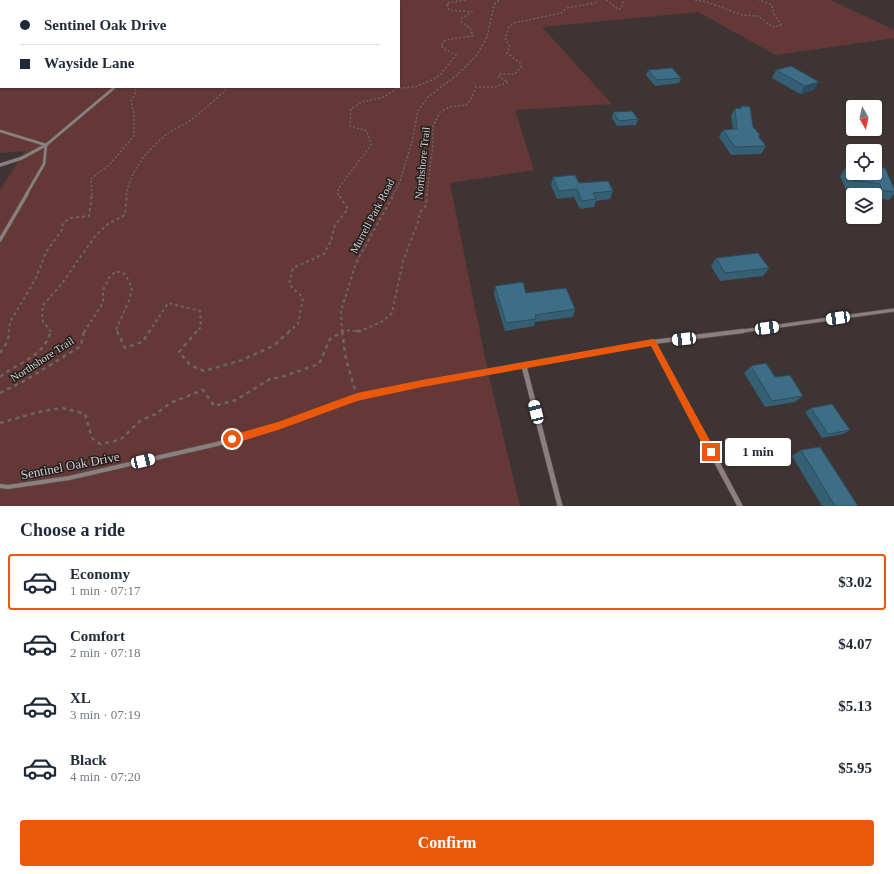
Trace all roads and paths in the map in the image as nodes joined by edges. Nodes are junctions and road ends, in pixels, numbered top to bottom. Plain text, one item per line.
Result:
1 (466, 0) edge
2 (499, 0) edge
3 (597, 0) edge
4 (606, 0) edge
5 (624, 0) edge
6 (695, 0) edge
7 (759, 0) edge
8 (114, 88) edge
9 (134, 88) edge
10 (226, 88) edge
11 (398, 88) edge
12 (400, 88) edge
13 (0, 131) edge
14 (46, 145) junction
15 (0, 165) edge
16 (0, 240) edge
17 (894, 310) edge
18 (342, 332) junction
19 (653, 342) junction
20 (0, 352) edge
21 (524, 366) junction
22 (0, 377) edge
23 (0, 393) edge
24 (357, 397) junction
25 (0, 423) edge
26 (0, 486) edge
27 (560, 506) edge
28 (740, 506) edge

1 - 12 path, Northshore Trail
2 - 18 path, Murrell Park Road
3 - 18 path, Northshore Trail
4 - 5 path
6 - 7 path
8 - 14 lane
9 - 20 path
10 - 22 path, Northshore Trail
11 - 23 path, Northshore Trail
13 - 14 lane
14 - 15 street
14 - 16 lane
17 - 19 lane, Sentinel Oak Drive
18 - 24 path, Murrell Park Road
18 - 25 path
19 - 21 lane, Sentinel Oak Drive
19 - 28 street
21 - 24 lane, Sentinel Oak Drive
21 - 27 street
24 - 26 lane, Sentinel Oak Drive

